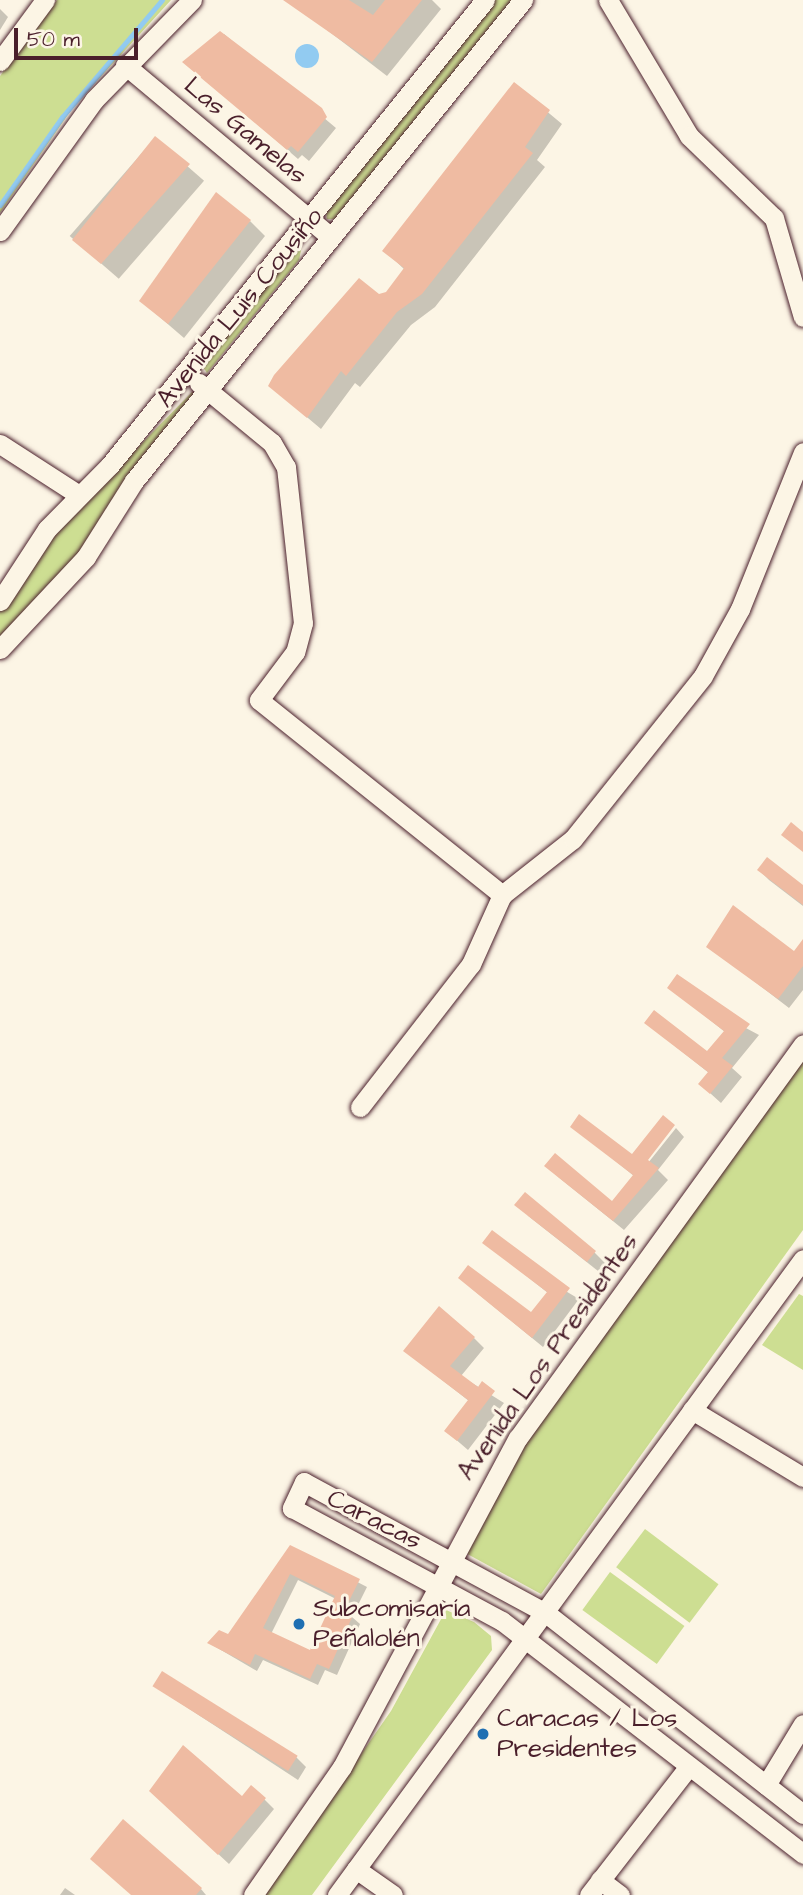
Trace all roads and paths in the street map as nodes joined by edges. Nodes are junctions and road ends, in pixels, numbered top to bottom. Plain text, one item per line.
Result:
1 (45, 0) edge
2 (192, 0) edge
3 (485, 0) edge
4 (523, 0) edge
5 (608, 0) edge
6 (0, 61) edge
7 (125, 65) junction
8 (308, 217) junction
9 (0, 231) edge
10 (331, 237) junction
11 (803, 317) edge
12 (186, 372) junction
13 (208, 390) junction
14 (0, 444) edge
15 (803, 452) edge
16 (79, 495) junction
17 (0, 601) edge
18 (0, 649) edge
19 (502, 895) junction
20 (803, 1044) edge
21 (360, 1107) dead end
22 (803, 1259) edge
23 (692, 1410) junction
24 (803, 1477) edge
25 (451, 1558) junction
26 (438, 1583) junction
27 (544, 1612) junction
28 (525, 1637) junction
29 (803, 1724) edge
30 (689, 1766) junction
31 (766, 1785) junction
32 (803, 1814) edge
33 (803, 1854) edge
34 (356, 1869) junction
35 (595, 1887) edge
36 (253, 1895) edge
37 (337, 1895) edge
38 (393, 1895) edge
39 (620, 1895) edge

1 - 6 street
2 - 7 street
3 - 8 street, Avenida Luis Cousiño
4 - 10 street, Avenida Luis Cousiño
5 - 11 street
7 - 8 street, Las Gamelas
7 - 9 street
8 - 10 street, Las Gamelas
8 - 12 street, Avenida Luis Cousiño
10 - 13 street, Avenida Luis Cousiño
12 - 13 street
12 - 16 street, Avenida Luis Cousiño
13 - 18 street, Avenida Luis Cousiño
13 - 19 street
14 - 16 street
15 - 19 street
16 - 17 street, Avenida Luis Cousiño
19 - 21 street
20 - 25 street, Avenida Los Presidentes
22 - 23 street
23 - 24 street
23 - 27 street
25 - 26 street, Avenida Los Presidentes
25 - 26 street, Caracas
25 - 27 street, Caracas
26 - 28 street, Caracas
26 - 36 street, Avenida Los Presidentes
27 - 28 street
27 - 31 street, Caracas
28 - 30 street, Caracas
28 - 34 street
29 - 31 street
30 - 33 street, Caracas
30 - 35 street
31 - 32 street, Caracas
34 - 37 street
34 - 38 street
35 - 39 street

